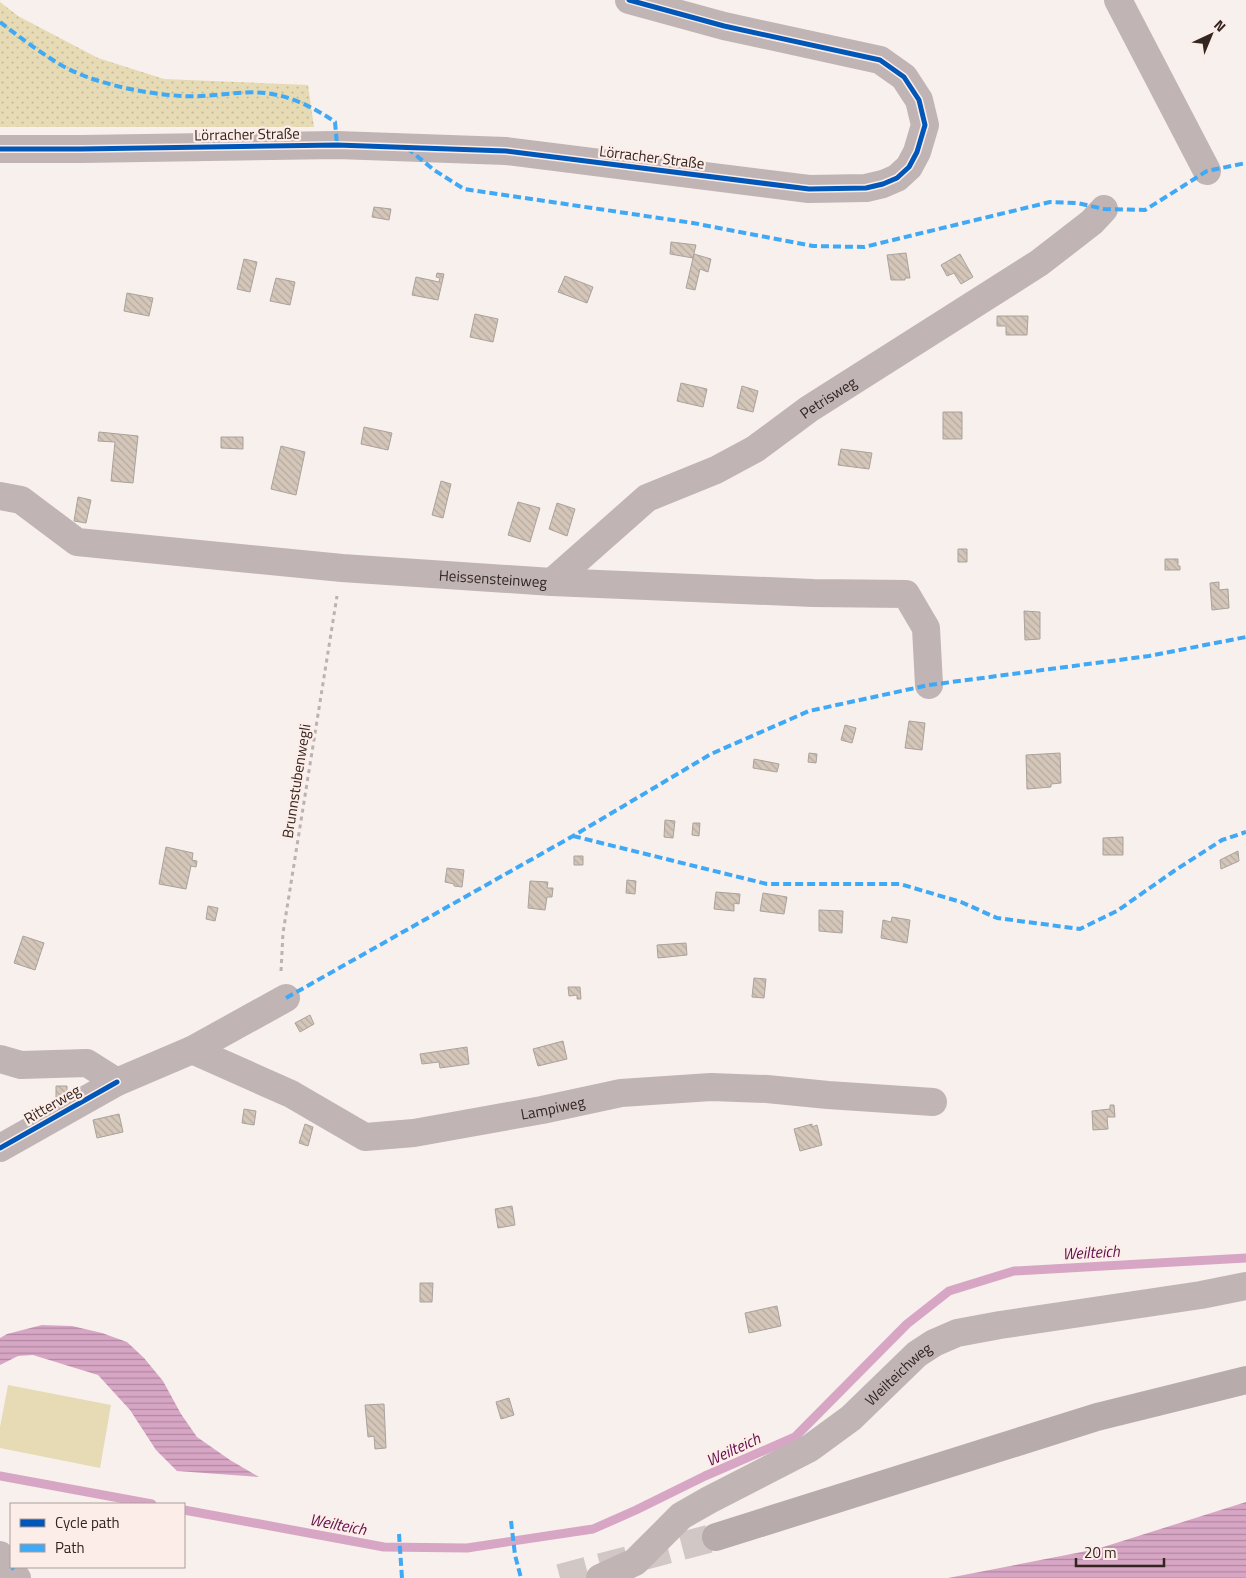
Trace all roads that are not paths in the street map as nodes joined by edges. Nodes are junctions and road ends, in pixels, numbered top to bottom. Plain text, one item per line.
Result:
1 (629, 0) edge
2 (1118, 0) edge
3 (0, 149) edge
4 (1207, 171) dead end
5 (1104, 209) dead end
6 (0, 496) edge
7 (552, 582) junction
8 (929, 684) dead end
9 (286, 998) road end
10 (192, 1050) junction
11 (0, 1059) edge
12 (117, 1082) junction
13 (933, 1102) dead end
14 (0, 1148) edge
15 (1246, 1286) edge
16 (1246, 1380) edge
17 (716, 1537) tunnel mouth
18 (0, 1555) edge
19 (17, 1578) edge
20 (600, 1578) edge

1 - 3 street, Lörracher Straße
2 - 4 street
5 - 7 street, Petrisweg
6 - 7 street, Heissensteinweg
7 - 8 street, Heissensteinweg
9 - 10 street, Ritterweg
10 - 12 street, Ritterweg
10 - 13 street, Lampiweg
11 - 12 street
12 - 14 street, Ritterweg
15 - 20 street, Weilteichweg
16 - 17 main road
18 - 19 street

